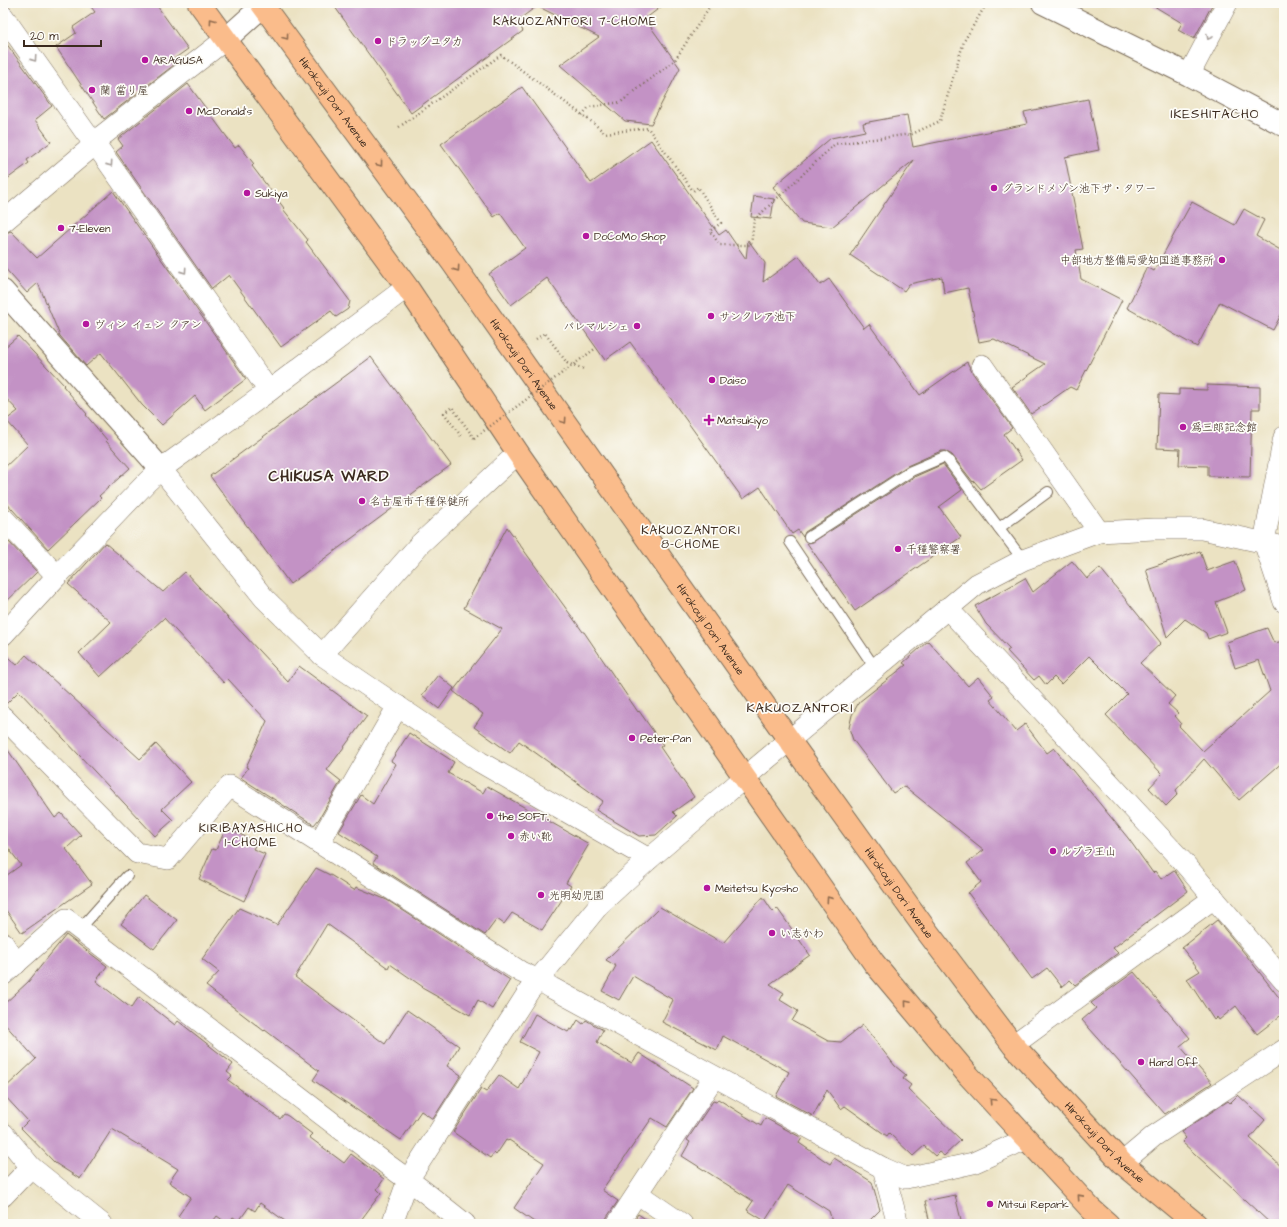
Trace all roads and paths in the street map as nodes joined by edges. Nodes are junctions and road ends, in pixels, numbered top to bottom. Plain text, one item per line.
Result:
1 (199, 3) edge
2 (712, 3) edge
3 (987, 3) edge
4 (1043, 3) edge
5 (1227, 3) edge
6 (263, 4) edge
7 (3, 16) edge
8 (226, 39) junction
9 (1189, 75) junction
10 (582, 115) junction
11 (1284, 125) edge
12 (399, 128) dead end
13 (94, 142) junction
14 (3, 222) edge
15 (407, 287) junction
16 (3, 291) edge
17 (539, 346) dead end
18 (596, 348) dead end
19 (982, 365) dead end
20 (556, 369) dead end
21 (584, 369) dead end
22 (560, 374) junction
23 (269, 391) junction
24 (461, 436) dead end
25 (1284, 437) edge
26 (518, 453) junction
27 (161, 469) junction
28 (1048, 492) dead end
29 (3, 518) edge
30 (999, 528) junction
31 (1099, 532) junction
32 (809, 537) dead end
33 (790, 542) dead end
34 (1264, 542) junction
35 (1284, 547) edge
36 (1023, 560) junction
37 (57, 576) junction
38 (1284, 602) edge
39 (947, 608) junction
40 (3, 635) edge
41 (322, 655) junction
42 (875, 668) junction
43 (398, 706) junction
44 (3, 717) edge
45 (789, 740) junction
46 (744, 778) junction
47 (319, 843) junction
48 (649, 859) junction
49 (127, 876) dead end
50 (1214, 898) junction
51 (79, 930) junction
52 (3, 943) edge
53 (1280, 968) edge
54 (10, 969) edge
55 (539, 980) junction
56 (1013, 1045) junction
57 (1284, 1050) edge
58 (714, 1077) junction
59 (3, 1133) edge
60 (1026, 1139) junction
61 (1122, 1163) junction
62 (31, 1167) junction
63 (883, 1168) junction
64 (408, 1180) junction
65 (638, 1194) junction
66 (3, 1196) edge
67 (102, 1224) edge
68 (392, 1224) edge
69 (465, 1224) edge
70 (617, 1224) edge
71 (682, 1224) edge
72 (898, 1224) edge
73 (1108, 1224) edge
74 (1196, 1224) edge

8 -> 1 main road
2 - 10 path
3 - 10 path
4 - 9 street
5 -> 9 street
6 - 8 street
6 -> 45 main road, Hirokouji Dori Avenue
7 -> 13 street
8 - 13 street
8 - 15 main road
9 - 11 street
10 - 12 path
13 - 14 street
13 -> 23 street
15 - 23 street
15 - 26 main road
16 - 27 street
17 - 21 path
18 - 22 path, bridge
19 - 31 street
20 - 22 path
22 - 24 path, bridge
23 - 27 street
25 - 34 street
26 - 41 street
26 - 46 main road
27 - 37 street
27 - 41 street
28 - 30 lane
29 - 37 street
30 - 32 lane
30 - 36 lane
31 - 34 street
31 - 36 street
33 - 42 lane
34 - 35 street
34 - 38 street
36 - 39 street
37 - 40 street
39 - 42 street
39 - 50 street
41 - 43 street
42 - 45 street
43 - 47 street
43 - 48 street
44 - 47 street
45 - 46 street
45 - 56 main road, Hirokouji Dori Avenue
46 - 48 street
60 -> 46 main road
47 - 55 street
48 - 55 street
49 - 51 lane
50 - 53 street
50 - 56 street
51 - 54 street
51 - 64 street
52 - 54 street
55 - 58 street
55 - 64 street
56 - 61 main road, Hirokouji Dori Avenue
57 - 61 street
58 - 63 street
58 - 65 street
59 - 62 street
60 - 63 street
73 -> 60 main road
61 - 74 main road, Hirokouji Dori Avenue
62 - 66 street
62 - 67 street
63 - 72 street
64 - 68 street
64 - 69 street
65 - 70 street
65 - 71 street

